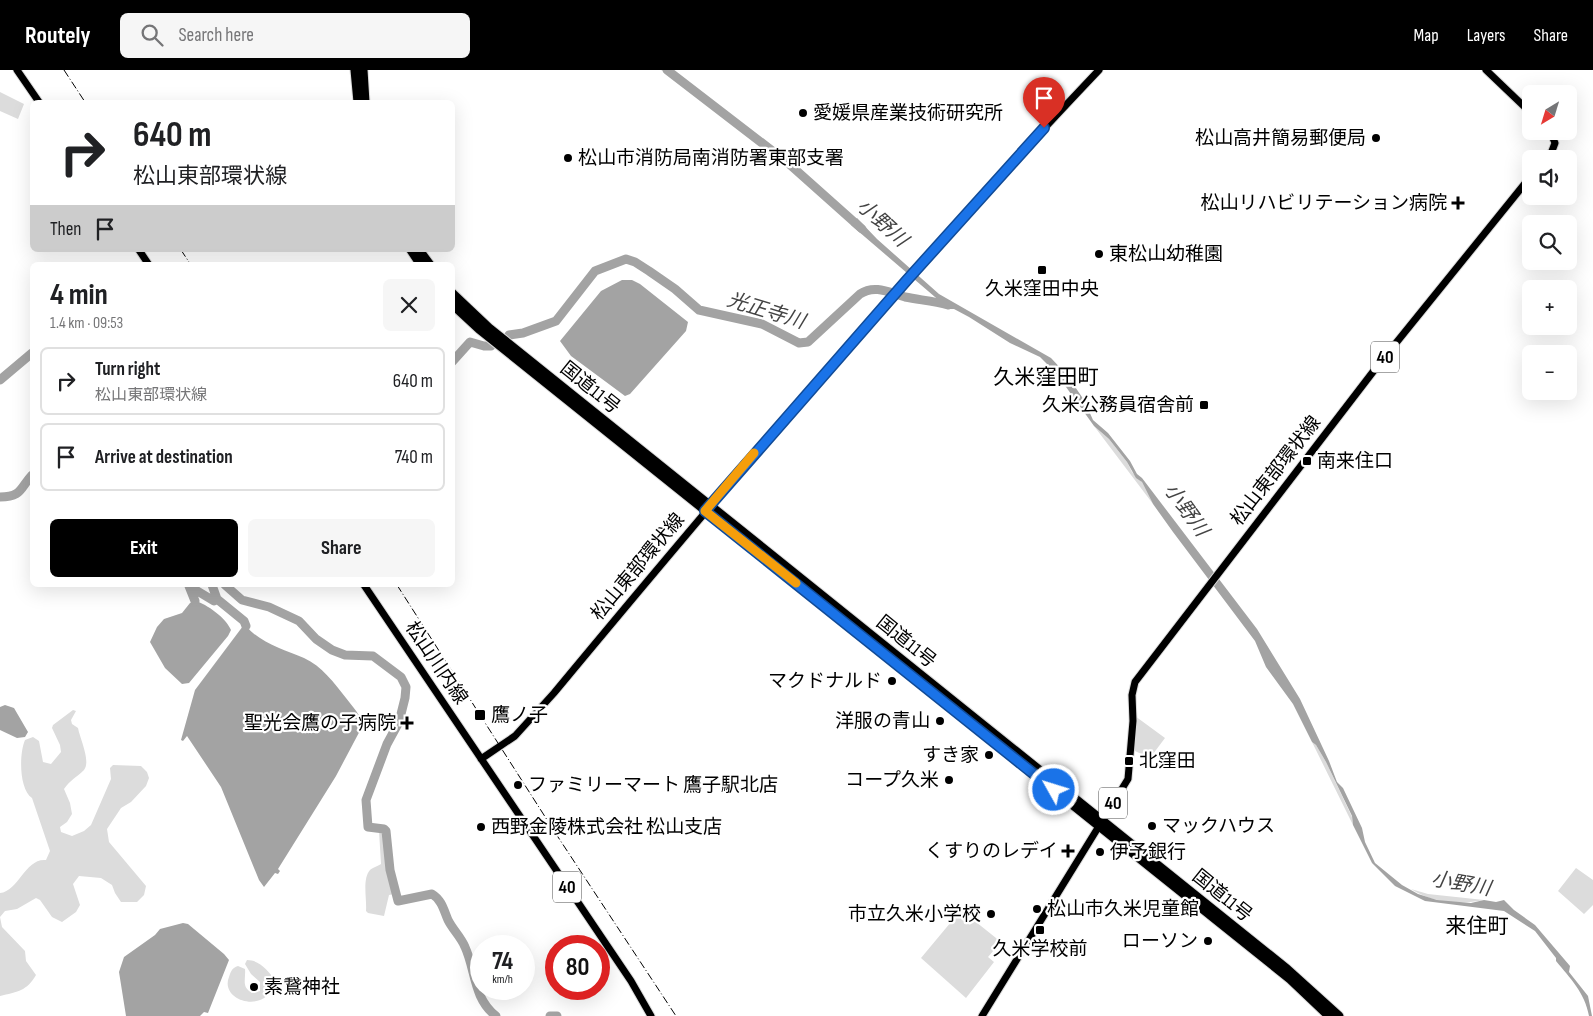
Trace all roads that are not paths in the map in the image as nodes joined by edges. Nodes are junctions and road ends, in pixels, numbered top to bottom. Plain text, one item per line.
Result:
1 (17, 70) edge
2 (355, 70) edge
3 (363, 70) edge
4 (1099, 70) edge
5 (1486, 70) edge
6 (38, 100) edge
7 (358, 100) edge
8 (365, 100) edge
9 (1522, 104) edge
10 (1522, 187) edge
11 (455, 296) edge
12 (455, 307) edge
13 (708, 508) junction
14 (365, 587) edge
15 (481, 759) junction
16 (1101, 823) junction
17 (651, 1016) edge
18 (982, 1016) edge
19 (1329, 1016) edge
20 (1339, 1016) edge

1 - 6 main road
2 - 7 highway
3 - 8 highway
4 - 13 main road, 松山東部環状線
5 - 9 main road
10 - 16 main road, 松山東部環状線 / 40
11 - 13 highway, 国道11号
12 - 13 highway, 国道11号
13 - 15 main road, 松山東部環状線
13 - 16 highway, 国道11号
14 - 15 main road, 松山川内線
15 - 17 main road, 40
16 - 18 main road, 松山東部環状線 / 40
16 - 19 highway, 国道11号
16 - 20 highway, 国道11号

